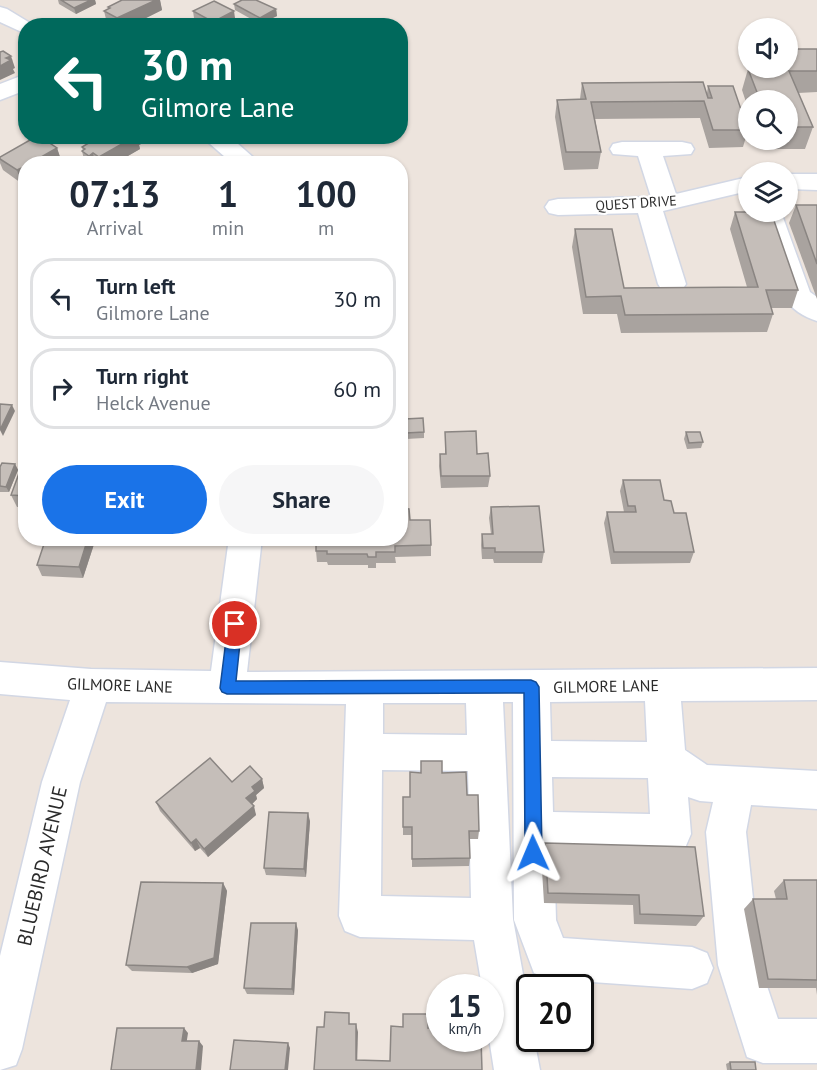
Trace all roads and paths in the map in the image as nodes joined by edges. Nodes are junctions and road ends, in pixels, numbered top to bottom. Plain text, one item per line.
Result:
1 (0, 13) edge
2 (18, 23) edge
3 (18, 85) edge
4 (0, 93) edge
5 (223, 144) edge
6 (648, 149) junction
7 (682, 149) dead end
8 (622, 150) dead end
9 (239, 156) edge
10 (798, 182) edge
11 (817, 182) edge
12 (738, 186) edge
13 (657, 204) junction
14 (558, 207) dead end
15 (772, 222) edge
16 (672, 284) dead end
17 (817, 311) edge
18 (245, 546) edge
19 (0, 678) edge
20 (817, 684) edge
21 (91, 685) junction
22 (662, 686) junction
23 (484, 687) junction
24 (531, 687) junction
25 (227, 688) junction
26 (365, 688) junction
27 (362, 752) junction
28 (486, 753) junction
29 (532, 759) junction
30 (668, 759) junction
31 (736, 784) junction
32 (817, 790) edge
33 (533, 831) junction
34 (492, 919) junction
35 (692, 968) dead end
36 (817, 1041) edge
37 (0, 1049) edge
38 (517, 1070) edge

1 - 2 street
3 - 4 street
5 - 9 street
6 - 7 street
6 - 8 street
6 - 13 street
10 - 11 street
12 - 13 street, QUEST DRIVE
13 - 14 street, QUEST DRIVE
13 - 16 street
15 - 17 street
18 - 25 street
19 - 21 street, GILMORE LANE
20 - 22 street, GILMORE LANE
21 - 25 street, GILMORE LANE
21 - 37 street, BLUEBIRD AVENUE
22 - 24 street, GILMORE LANE
22 - 30 street
23 - 24 street, GILMORE LANE
23 - 26 street, GILMORE LANE
23 - 28 street
24 - 29 street
25 - 26 street, GILMORE LANE
26 - 27 street
27 - 28 street
27 - 34 street
28 - 34 street
29 - 30 street
29 - 33 street
30 - 31 street
30 - 33 street
31 - 32 street
31 - 36 street
33 - 35 street
34 - 38 street

